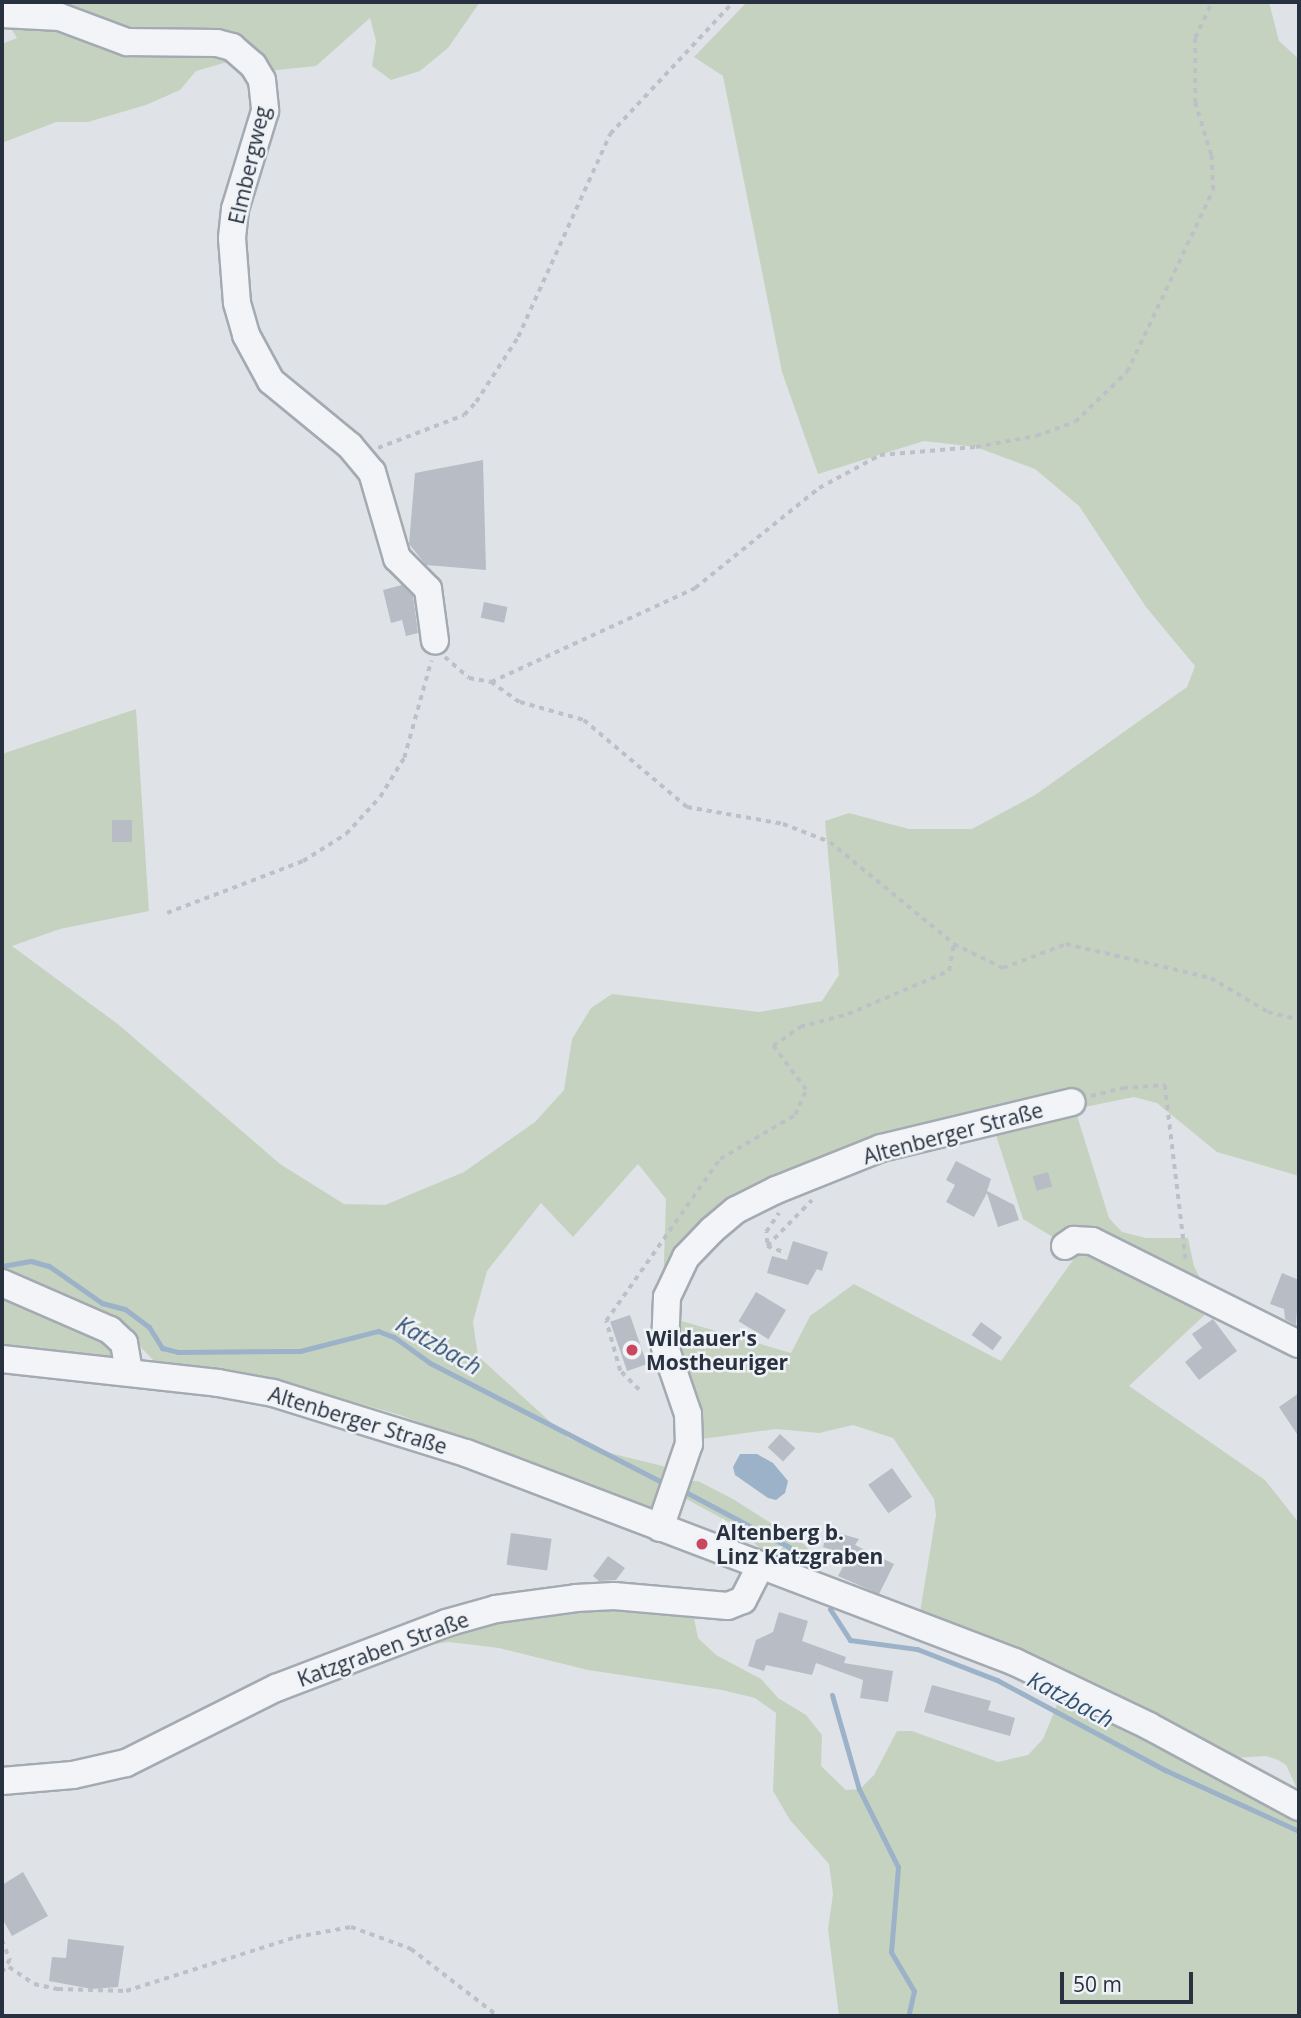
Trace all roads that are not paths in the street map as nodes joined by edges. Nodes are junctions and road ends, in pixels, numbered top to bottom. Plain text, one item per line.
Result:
1 (3, 11) edge
2 (435, 641) road end
3 (1072, 1102) road end
4 (1065, 1246) dead end
5 (2, 1283) edge
6 (1299, 1344) edge
7 (2, 1359) edge
8 (129, 1372) junction
9 (660, 1528) junction
10 (760, 1566) junction
11 (2, 1781) edge
12 (1299, 1807) edge

1 - 2 street, Elmbergweg
3 - 9 street, Altenberger Straße
4 - 6 street
5 - 8 street
7 - 8 street, Altenberger Straße
8 - 9 street, Altenberger Straße
9 - 10 street, Altenberger Straße
10 - 11 street, Katzgraben Straße
10 - 12 street, Altenberger Straße

